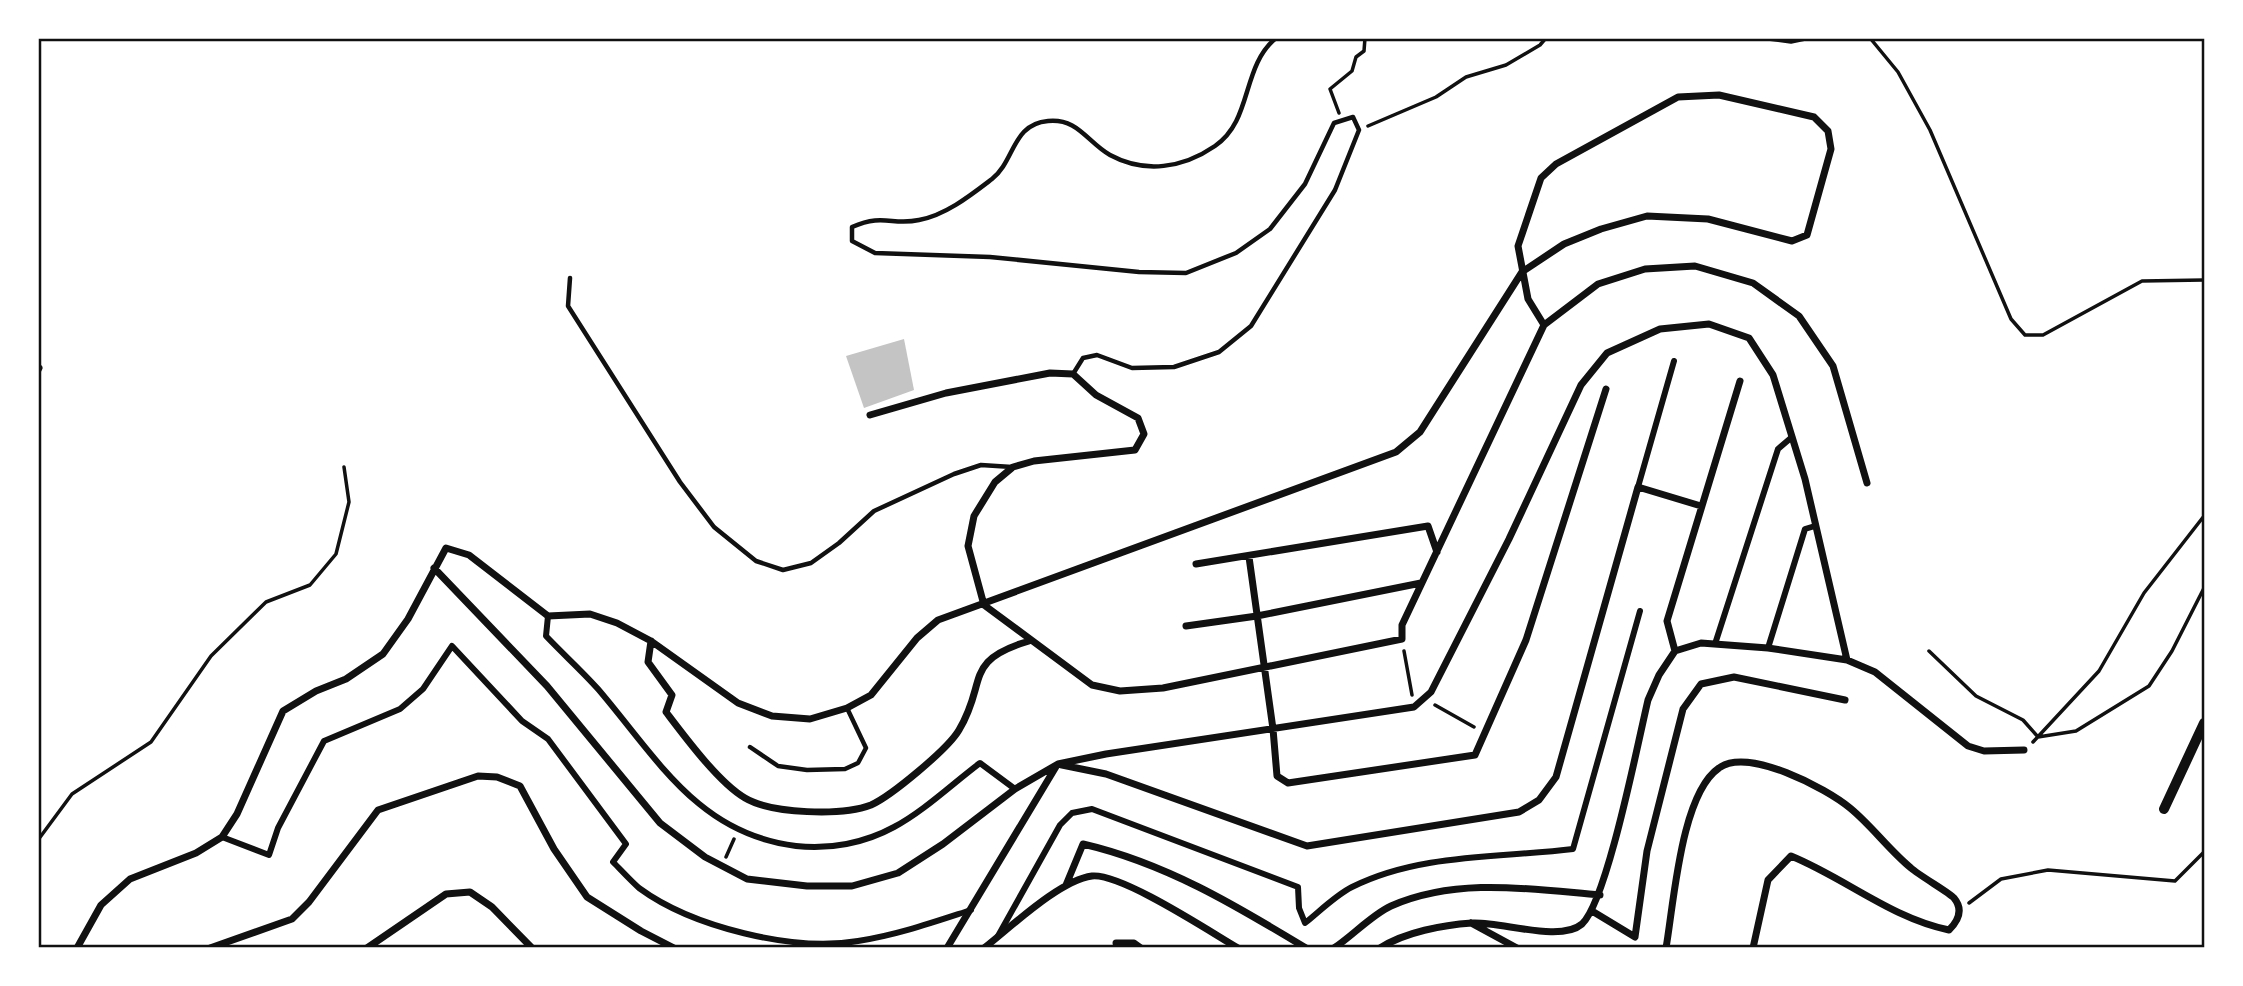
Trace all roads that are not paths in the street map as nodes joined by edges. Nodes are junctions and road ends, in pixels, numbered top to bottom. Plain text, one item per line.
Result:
1 (1276, 38) edge
2 (1522, 272) junction
3 (570, 278) dead end
4 (1544, 325) junction
5 (1674, 360) dead end
6 (1073, 374) junction
7 (1740, 381) dead end
8 (1606, 389) dead end
9 (870, 415) dead end
10 (1792, 437) junction
11 (1013, 467) junction
12 (1867, 483) dead end
13 (1638, 487) junction
14 (1700, 506) junction
15 (1815, 526) junction
16 (1437, 551) junction
17 (1249, 557) junction
18 (1196, 564) dead end
19 (434, 568) junction
20 (1421, 583) junction
21 (984, 605) junction
22 (1640, 611) dead end
23 (548, 616) junction
24 (1257, 616) junction
25 (1186, 626) dead end
26 (652, 641) junction
27 (1029, 641) junction
28 (1715, 644) junction
29 (1768, 648) junction
30 (1675, 651) junction
31 (1847, 660) junction
32 (1265, 668) junction
33 (1845, 700) dead end
34 (847, 708) junction
35 (2204, 723) edge
36 (1273, 729) junction
37 (750, 747) dead end
38 (2024, 750) road end
39 (1058, 765) junction
40 (1016, 789) junction
41 (2164, 809) dead end
42 (222, 837) junction
43 (1066, 885) junction
44 (1600, 895) junction
45 (971, 910) junction
46 (1592, 911) junction
47 (1470, 923) junction
48 (997, 938) junction
49 (1116, 943) dead end
50 (77, 947) edge
51 (209, 947) edge
52 (367, 947) edge
53 (532, 947) edge
54 (674, 947) edge
55 (947, 947) edge
56 (984, 947) edge
57 (1141, 947) edge
58 (1238, 947) edge
59 (1306, 947) edge
60 (1334, 947) edge
61 (1380, 947) edge
62 (1517, 947) edge
63 (1665, 947) edge
64 (1753, 947) edge

1 - 6 lane
2 - 2 street
2 - 4 street
2 - 21 street
3 - 11 lane
4 - 12 street
4 - 16 street
5 - 13 street
6 - 9 street
6 - 11 street
7 - 14 street
8 - 36 street
10 - 15 street
10 - 28 street
10 - 36 street
11 - 21 street
13 - 14 street
13 - 39 street
14 - 30 street
15 - 29 street
15 - 31 street
16 - 17 street
16 - 20 street
17 - 18 street
17 - 24 street
19 - 23 street
19 - 40 street
19 - 42 street
20 - 24 street
20 - 32 street
21 - 27 street
21 - 34 street
22 - 48 street
23 - 26 street
23 - 40 street
24 - 25 street
24 - 32 street
26 - 27 street
26 - 34 street
27 - 32 street
28 - 29 street
28 - 30 street
29 - 31 street
30 - 44 street
31 - 38 street
32 - 36 street
33 - 46 street
34 - 37 lane
35 - 41 street
36 - 39 street
39 - 40 street
39 - 45 street
42 - 45 street
42 - 50 street
43 - 48 street
43 - 58 street
43 - 59 street
44 - 46 street
44 - 60 street
45 - 55 street
46 - 47 street
47 - 61 street
47 - 62 street
48 - 56 street
49 - 57 street
51 - 54 street
52 - 53 street
63 - 64 street

